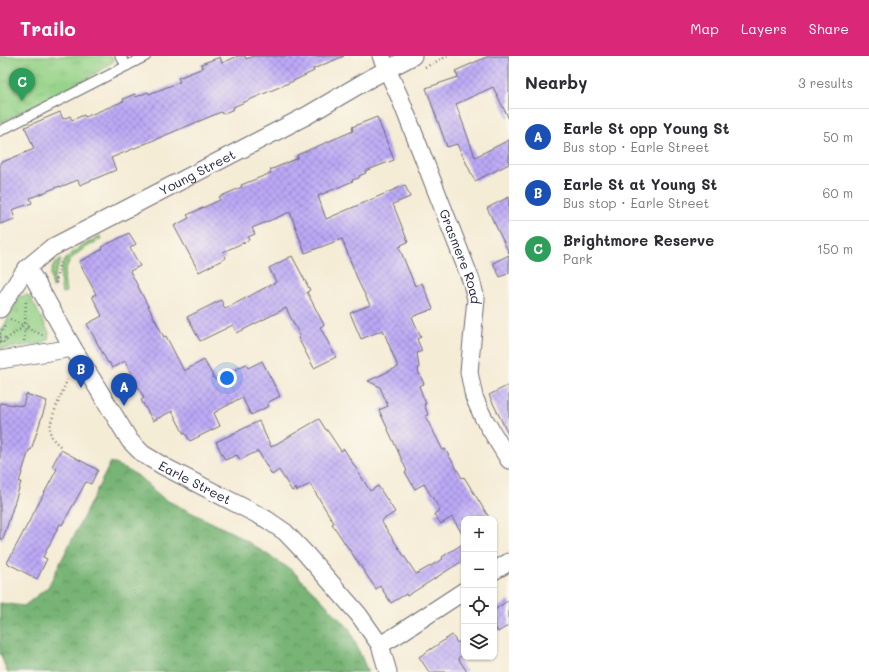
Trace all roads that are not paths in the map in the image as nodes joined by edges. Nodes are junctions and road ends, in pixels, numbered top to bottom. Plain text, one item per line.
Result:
1 (120, 56) edge
2 (146, 56) edge
3 (384, 62) edge
4 (418, 62) edge
5 (127, 66) junction
6 (0, 131) edge
7 (27, 268) junction
8 (7, 313) edge
9 (73, 348) junction
10 (4, 353) edge
11 (507, 454) edge
12 (509, 562) edge
13 (497, 569) edge
14 (461, 593) edge
15 (380, 644) junction
16 (388, 672) edge

1 - 5 lane
2 - 5 lane
3 - 4 street, Young Street
3 - 7 street, Young Street
3 - 11 street, Grasmere Road
5 - 6 lane
7 - 8 street, Young Street
7 - 9 street, Earle Street
9 - 10 street
9 - 15 street, Earle Street
12 - 13 street
14 - 15 street
15 - 16 street, Earle Street

